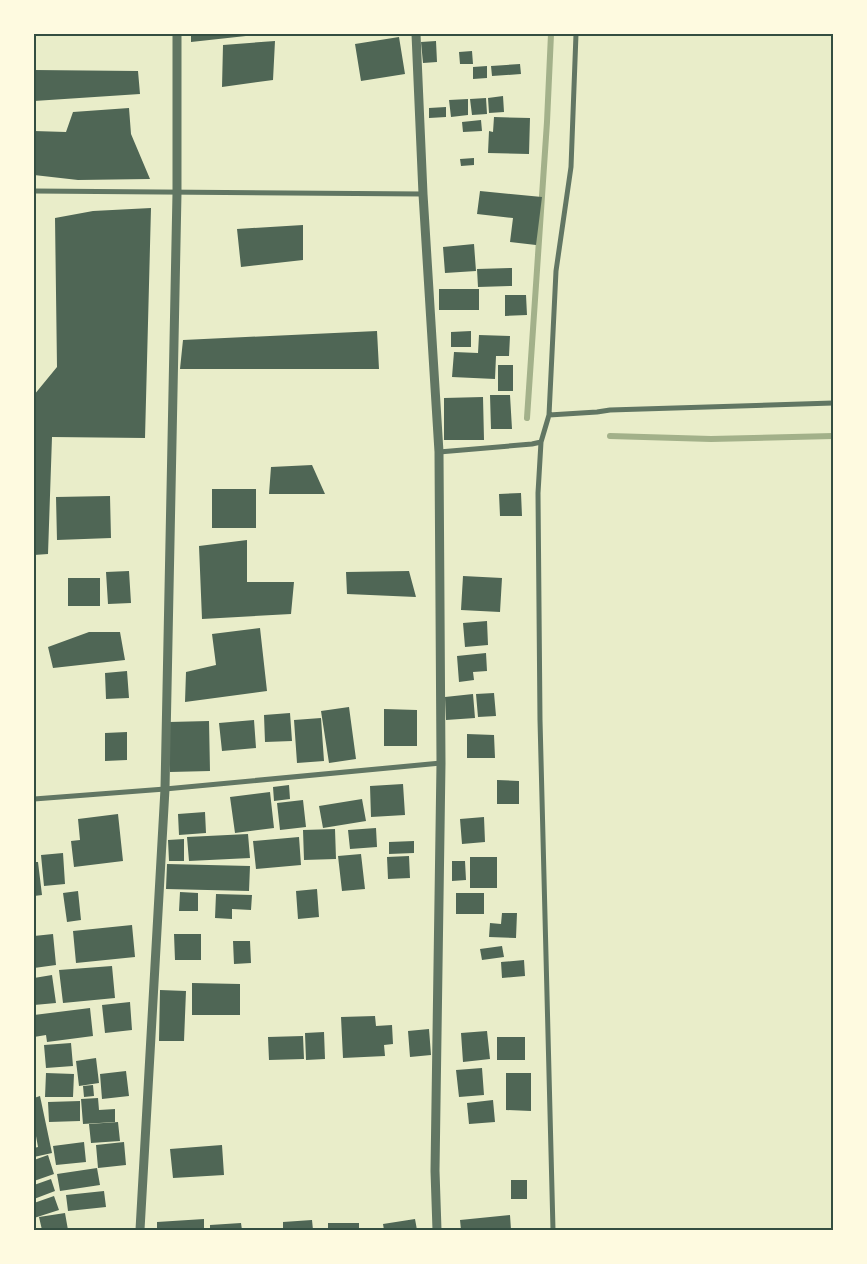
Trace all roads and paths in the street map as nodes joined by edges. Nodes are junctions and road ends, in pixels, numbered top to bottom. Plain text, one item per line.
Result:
1 (177, 34) edge
2 (416, 34) edge
3 (576, 34) edge
4 (34, 191) edge
5 (177, 193) junction
6 (423, 194) junction
7 (833, 403) edge
8 (549, 415) junction
9 (541, 442) junction
10 (439, 452) junction
11 (441, 764) junction
12 (165, 789) junction
13 (34, 799) edge
14 (140, 1230) edge
15 (436, 1230) edge
16 (553, 1230) edge

1 - 5 street
2 - 6 street
3 - 8 street
4 - 5 street
5 - 6 street
5 - 12 street
6 - 10 street
7 - 8 street
8 - 9 street
9 - 10 street
9 - 16 street
10 - 11 street
11 - 12 street
11 - 15 street
12 - 13 street
12 - 14 street

